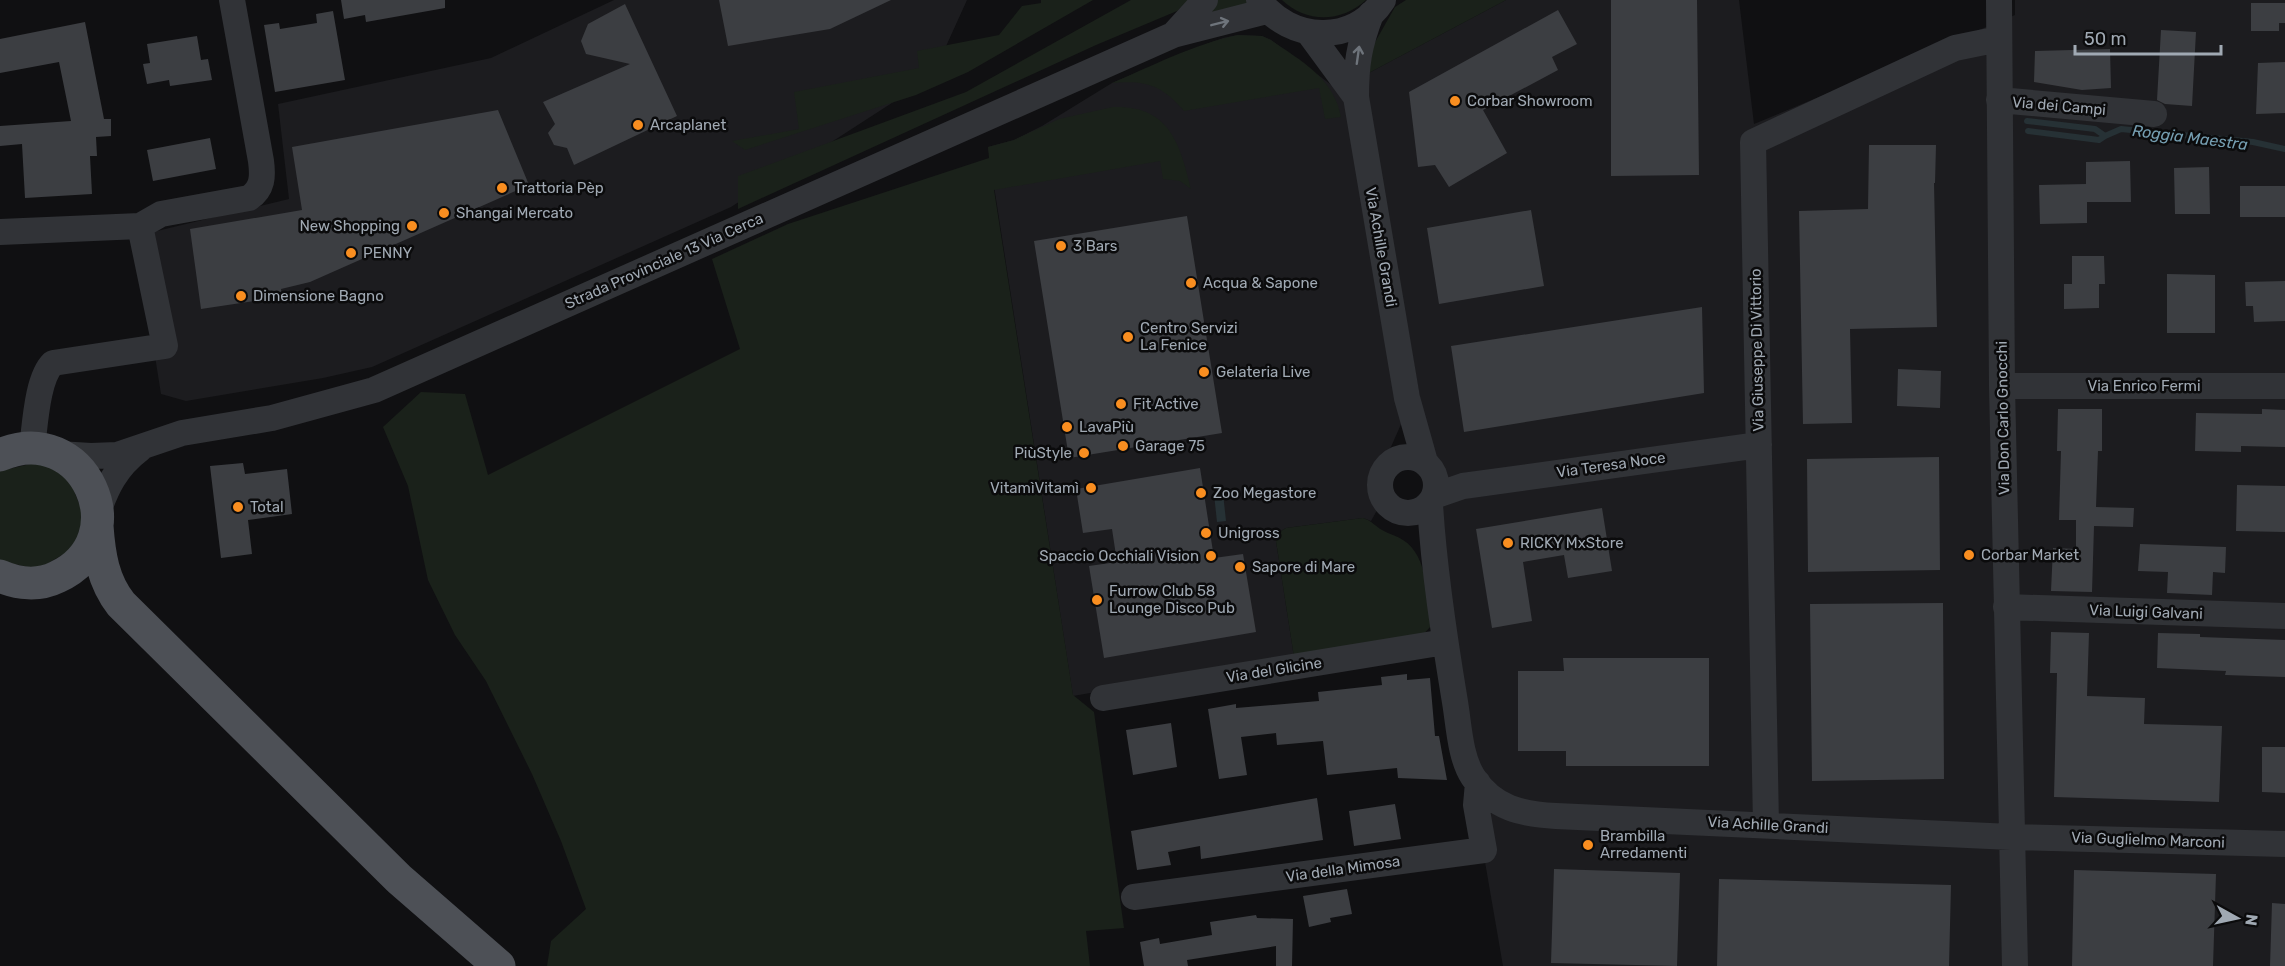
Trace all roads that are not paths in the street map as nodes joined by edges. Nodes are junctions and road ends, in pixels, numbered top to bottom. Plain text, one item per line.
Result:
1 (233, 0) edge
2 (1205, 0) edge
3 (1999, 0) edge
4 (1263, 5) edge
5 (1377, 7) edge
6 (1309, 33) junction
7 (1173, 35) junction
8 (1999, 39) junction
9 (1356, 97) junction
10 (1999, 100) junction
11 (2154, 114) dead end
12 (140, 226) junction
13 (0, 232) edge
14 (2002, 386) junction
15 (2285, 386) edge
16 (1407, 398) junction
17 (1759, 445) junction
18 (142, 448) junction
19 (21, 452) edge
20 (1390, 463) junction
21 (1429, 466) junction
22 (1463, 486) junction
23 (1432, 500) junction
24 (1401, 512) junction
25 (97, 520) junction
26 (1433, 558) junction
27 (1, 577) edge
28 (37, 583) junction
29 (121, 604) junction
30 (2006, 607) junction
31 (2285, 616) edge
32 (1445, 642) junction
33 (1103, 698) dead end
34 (1478, 783) junction
35 (1766, 825) junction
36 (2011, 837) junction
37 (2285, 844) edge
38 (1134, 897) dead end
39 (499, 966) edge
40 (2015, 966) edge

1 - 12 street
2 - 7 street, Strada Provinciale 13 Via Cerca
3 - 8 street, Via Don Carlo Gnocchi
4 - 6 street, Strada Provinciale 13 Via Cerca
7 -> 4 street, Strada Provinciale 13 Via Cerca
5 - 6 street, Strada Provinciale 13 Via Cerca
9 -> 5 street, Via Achille Grandi
6 - 9 street, Via Achille Grandi
7 - 18 street, Strada Provinciale 13 Via Cerca
8 - 10 street, Via Don Carlo Gnocchi
8 - 17 street, Via Giuseppe Di Vittorio
9 - 16 street, Via Achille Grandi
10 - 11 street, Via dei Campi
10 - 14 street, Via Don Carlo Gnocchi
12 - 13 street
12 - 19 street
14 - 15 street, Via Enrico Fermi
14 - 30 street, Via Don Carlo Gnocchi
16 - 20 street
16 - 21 street
17 - 22 street, Via Teresa Noce
17 - 35 street, Via Giuseppe Di Vittorio
18 - 19 street, Strada Provinciale 13 Via Cerca
18 - 25 street, Strada Provinciale 13 Via Cerca
19 - 25 main road
20 - 21 street
20 - 24 street
21 - 22 street
21 - 23 street
22 - 23 street, Via Teresa Noce
23 - 24 street
23 - 26 street, Via Achille Grandi
24 - 26 street
25 - 28 main road, Strada Provinciale 13 Via Cerca
25 - 29 main road
26 - 32 street, Via Achille Grandi
27 - 28 main road, Strada Provinciale 13 Via Cerca
28 - 29 main road
29 - 39 main road
30 - 31 street, Via Luigi Galvani
30 - 36 street, Via Don Carlo Gnocchi
32 - 33 street, Via del Glicine
32 - 34 street, Via Achille Grandi
34 - 35 street, Via Achille Grandi
34 - 38 street, Via della Mimosa
35 - 36 street, Via Achille Grandi
36 - 37 street, Via Guglielmo Marconi
36 - 40 street, Via Don Carlo Gnocchi

